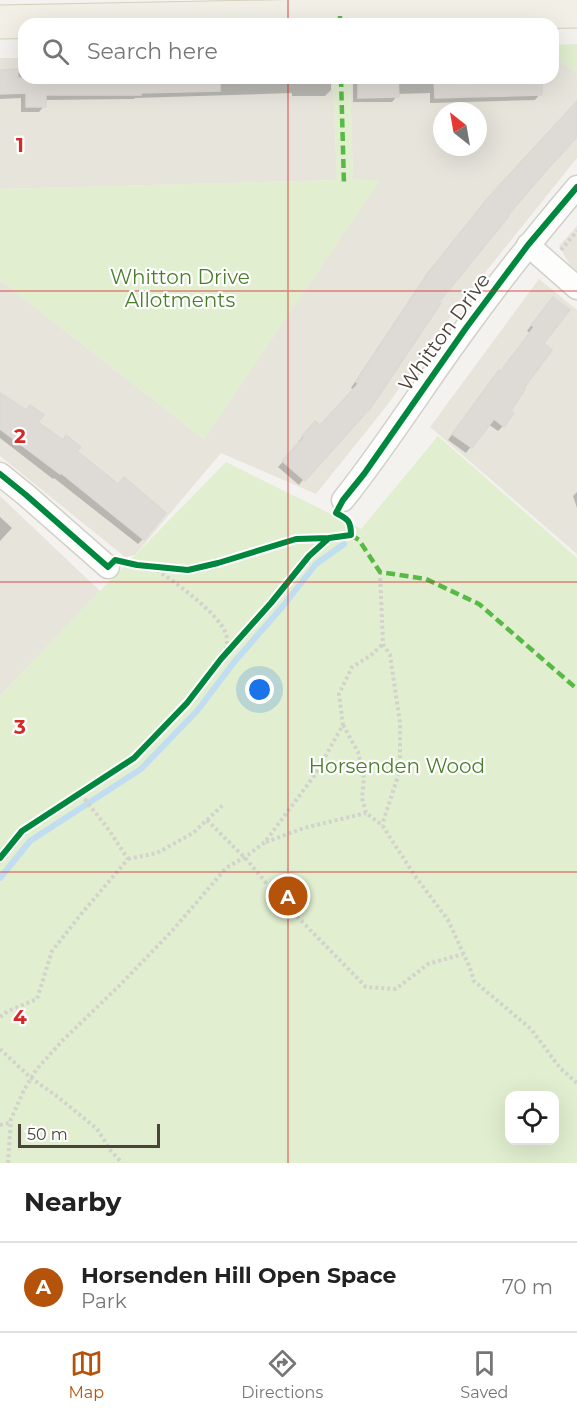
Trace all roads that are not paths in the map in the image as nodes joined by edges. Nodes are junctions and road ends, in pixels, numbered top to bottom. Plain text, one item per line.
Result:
1 (577, 11) edge
2 (210, 18) edge
3 (0, 22) edge
4 (18, 22) edge
5 (577, 187) edge
6 (528, 245) junction
7 (577, 288) edge
8 (0, 474) edge
9 (343, 500) dead end
10 (108, 567) dead end

1 - 2 main road
3 - 4 main road
5 - 6 street, Whitton Drive
6 - 7 street
6 - 9 street, Whitton Drive
8 - 10 street

